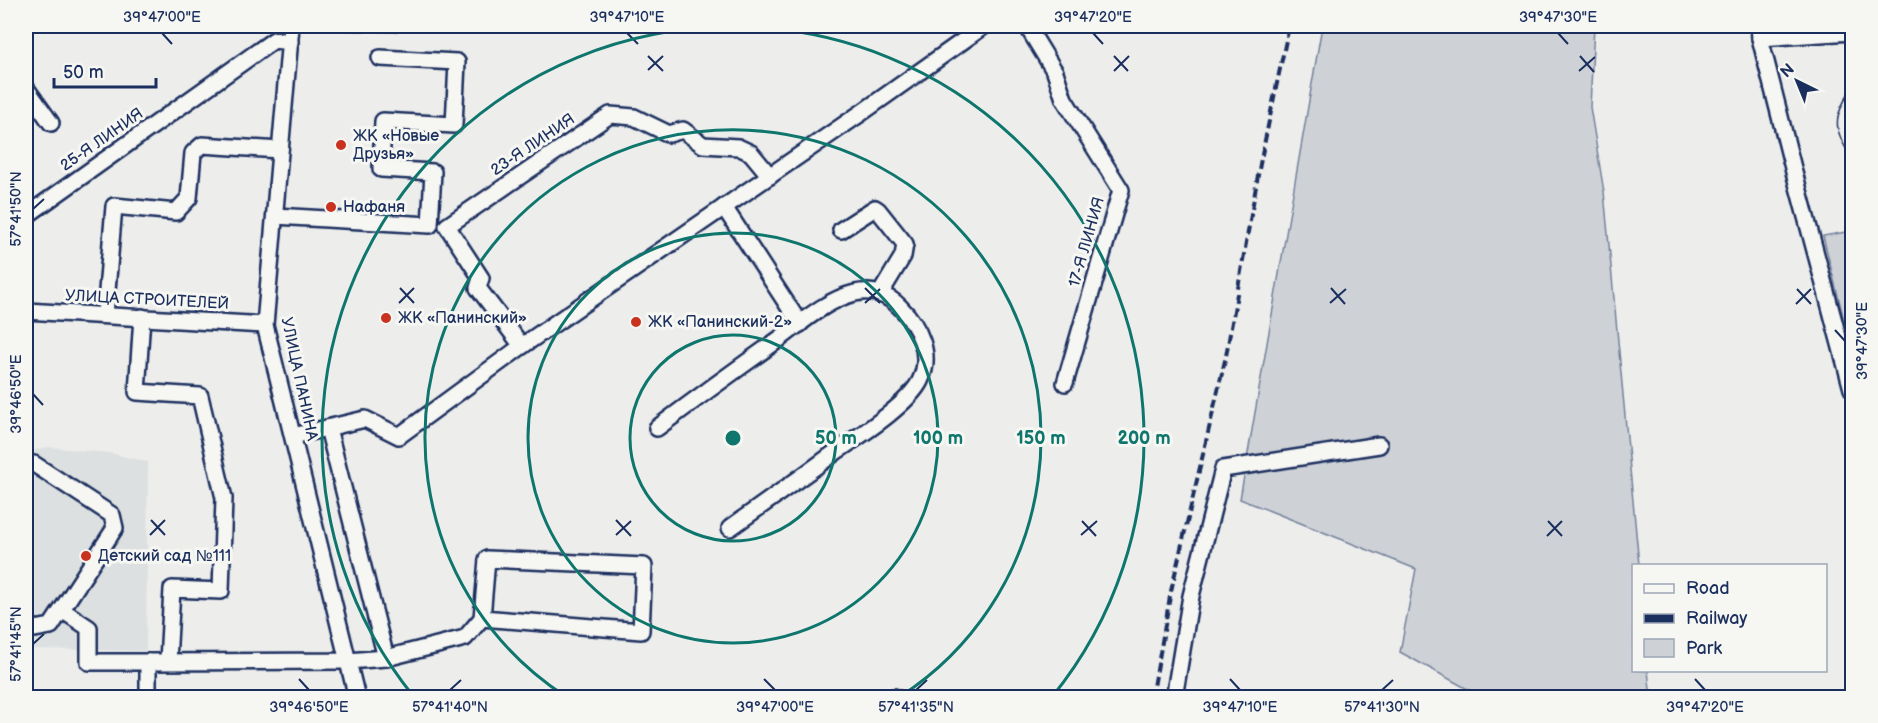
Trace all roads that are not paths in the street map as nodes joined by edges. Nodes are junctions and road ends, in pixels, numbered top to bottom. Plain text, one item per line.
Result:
1 (291, 26) edge
2 (984, 26) edge
3 (1027, 26) edge
4 (1759, 32) edge
5 (1852, 32) edge
6 (290, 42) junction
7 (380, 58) dead end
8 (26, 88) edge
9 (51, 123) dead end
10 (280, 150) junction
11 (770, 176) junction
12 (724, 207) junction
13 (26, 216) edge
14 (275, 216) junction
15 (840, 230) dead end
16 (880, 294) junction
17 (26, 311) edge
18 (105, 315) junction
19 (142, 317) junction
20 (800, 324) junction
21 (265, 325) junction
22 (522, 346) junction
23 (1065, 382) dead end
24 (1852, 389) edge
25 (328, 428) junction
26 (657, 428) dead end
27 (293, 436) junction
28 (1379, 445) dead end
29 (26, 464) edge
30 (730, 528) dead end
31 (62, 610) junction
32 (482, 618) junction
33 (26, 622) edge
34 (386, 658) junction
35 (168, 661) junction
36 (348, 661) junction
37 (147, 662) junction
38 (148, 698) edge
39 (357, 698) edge
40 (1174, 698) edge

1 - 6 street, УЛИЦА ПАНИНА
2 - 11 street
3 - 23 street, 17-Я ЛИНИЯ
4 - 5 street
4 - 24 street
6 - 10 street, УЛИЦА ПАНИНА
6 - 13 street, 25-Я ЛИНИЯ
7 - 14 street
8 - 9 street
10 - 14 street, УЛИЦА ПАНИНА
10 - 18 street
11 - 12 street
11 - 22 street, 23-Я ЛИНИЯ
12 - 20 street
12 - 22 street
14 - 21 street, УЛИЦА ПАНИНА
15 - 16 street
16 - 20 street
16 - 30 street
17 - 18 street, УЛИЦА СТРОИТЕЛЕЙ
18 - 19 street, УЛИЦА СТРОИТЕЛЕЙ
19 - 21 street, УЛИЦА СТРОИТЕЛЕЙ
19 - 35 street
20 - 26 street
21 - 27 street, УЛИЦА ПАНИНА
22 - 25 street
25 - 27 street
25 - 34 street
27 - 36 street, УЛИЦА ПАНИНА
28 - 40 street
29 - 31 street
31 - 33 street
31 - 37 street
32 - 32 street
32 - 34 street
34 - 36 street
35 - 36 street
35 - 37 street
36 - 39 street, УЛИЦА ПАНИНА
37 - 38 street

